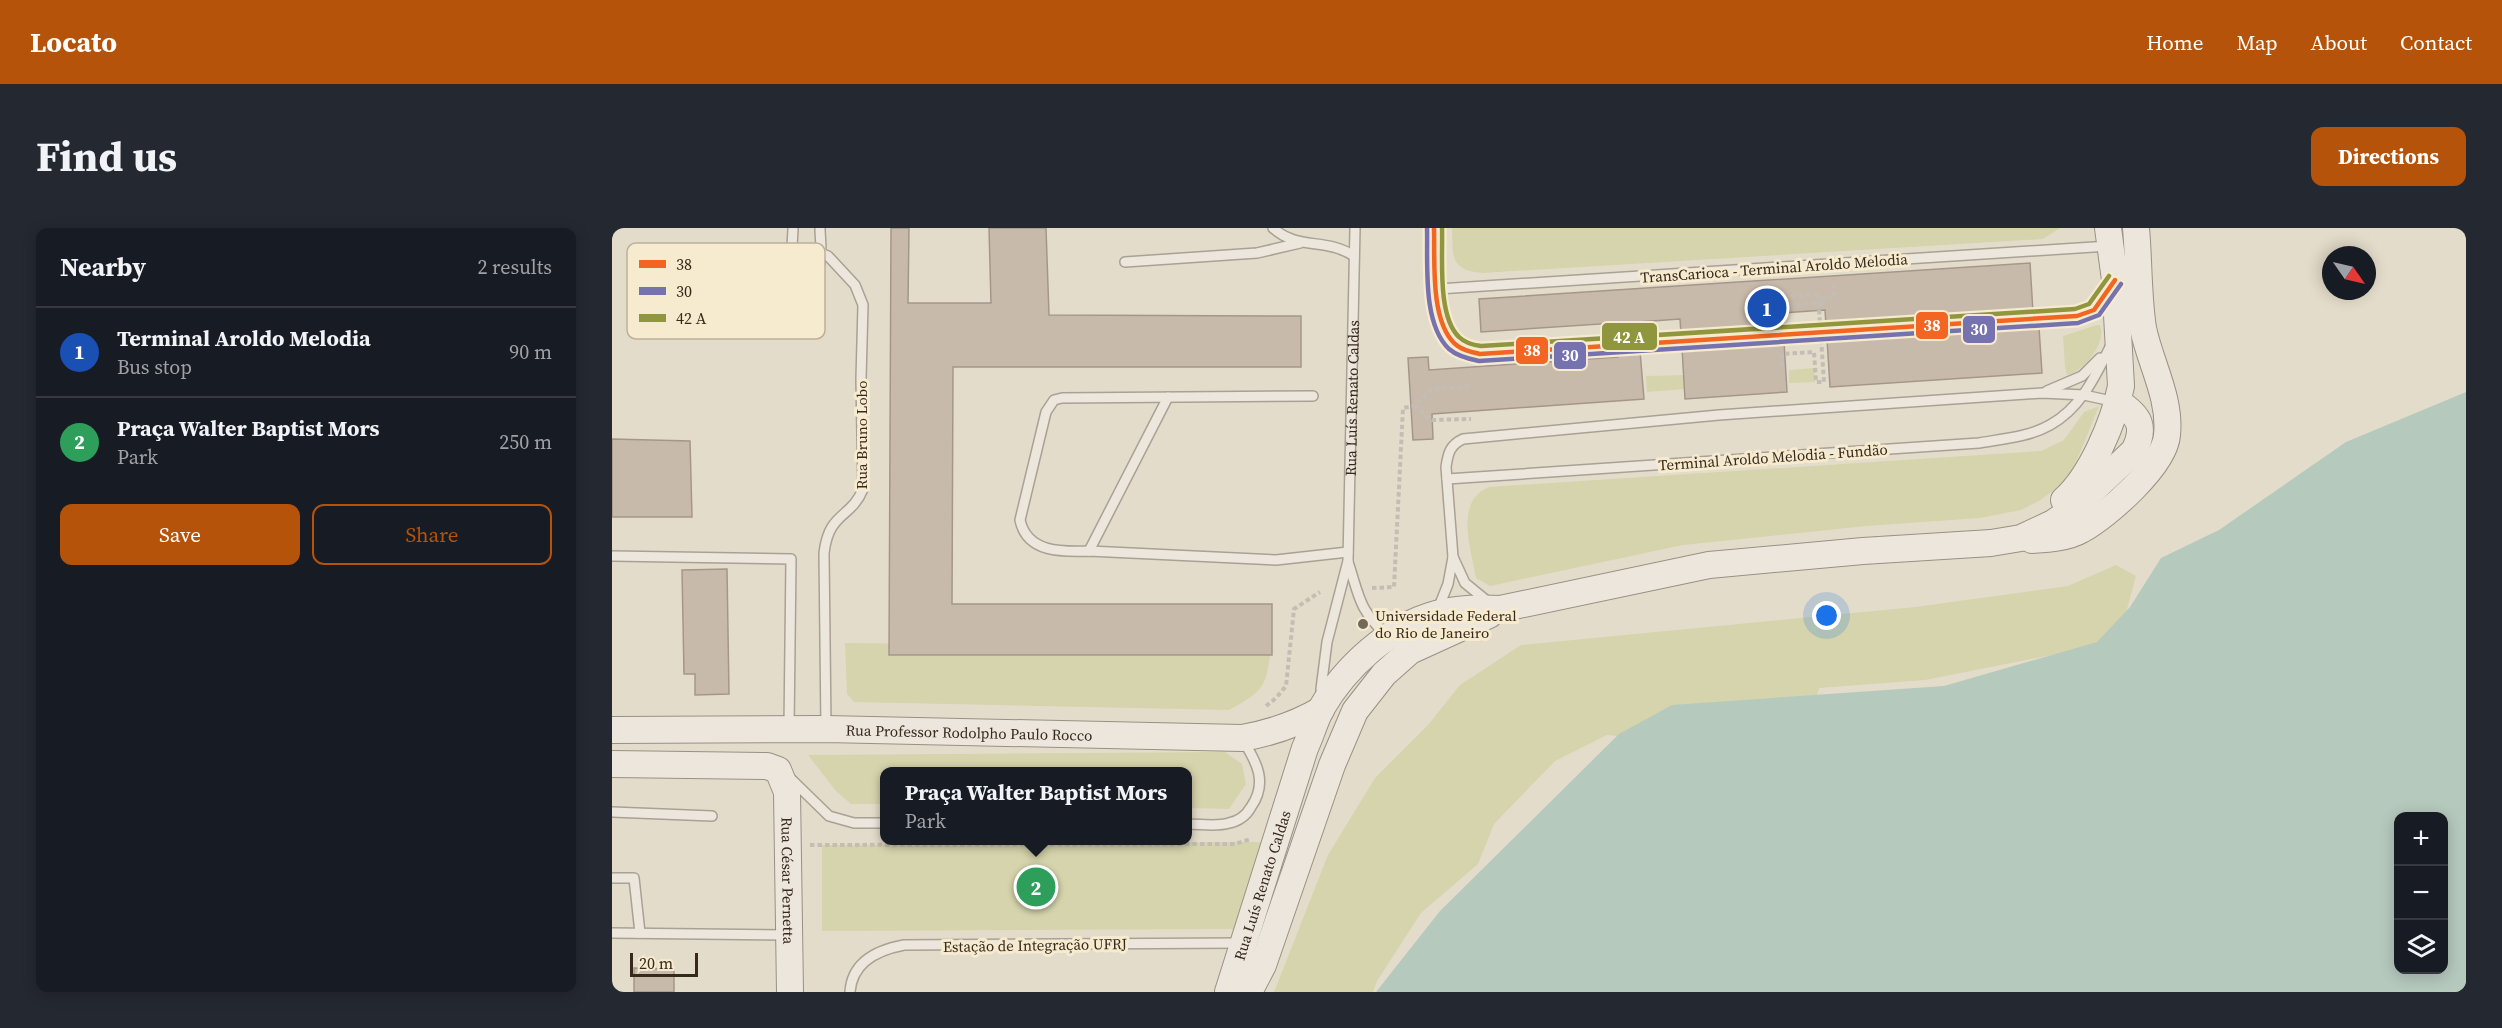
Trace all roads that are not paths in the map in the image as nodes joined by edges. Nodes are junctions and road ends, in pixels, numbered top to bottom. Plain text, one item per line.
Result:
1 (793, 228) edge
2 (1273, 228) edge
3 (1434, 228) edge
4 (2136, 228) edge
5 (1356, 231) edge
6 (2110, 237) edge
7 (793, 243) edge
8 (1300, 243) junction
9 (825, 256) edge
10 (1354, 256) junction
11 (1125, 262) dead end
12 (2115, 280) junction
13 (1438, 289) junction
14 (2115, 336) junction
15 (2042, 393) junction
16 (2084, 395) junction
17 (1313, 396) dead end
18 (1168, 397) junction
19 (2118, 402) junction
20 (1447, 479) junction
21 (2021, 538) junction
22 (1089, 551) junction
23 (612, 556) edge
24 (1348, 557) junction
25 (1454, 557) junction
26 (1500, 609) junction
27 (1436, 614) junction
28 (1389, 637) junction
29 (1323, 707) junction
30 (789, 729) junction
31 (826, 729) junction
32 (612, 730) edge
33 (1242, 738) junction
34 (612, 764) edge
35 (778, 770) junction
36 (612, 812) edge
37 (712, 816) dead end
38 (880, 824) edge
39 (1192, 824) edge
40 (612, 878) edge
41 (612, 933) edge
42 (640, 933) junction
43 (788, 935) junction
44 (1244, 943) junction
45 (1263, 965) junction
46 (790, 992) edge
47 (850, 992) edge
48 (1230, 992) edge
49 (1249, 992) edge

1 - 7 lane
2 - 8 lane
3 - 13 lane
4 - 21 street
5 - 10 lane, Rua Luís Renato Caldas
6 - 12 street
6 - 13 lane, TransCarioca - Terminal Aroldo Melodia
8 - 10 lane
8 - 11 lane
9 - 31 lane, Rua Bruno Lobo
10 - 24 lane, Rua Luís Renato Caldas
12 - 13 lane
12 - 14 street
14 - 15 lane
14 - 16 lane, Terminal Aroldo Melodia - Fundão
14 - 19 street
15 - 16 lane
15 - 20 lane
16 - 19 lane
16 - 20 lane, Terminal Aroldo Melodia - Fundão
17 - 18 lane
18 - 22 lane
18 - 22 lane
19 - 21 street
19 - 21 street
20 - 25 lane
21 - 26 street
22 - 24 lane
23 - 30 lane
24 - 28 lane, Rua Luís Renato Caldas
24 - 29 lane, Rua Luís Renato Caldas
25 - 26 lane
25 - 27 lane
26 - 27 street
26 - 45 street, Rua Luís Renato Caldas
27 - 28 street
28 - 29 street
29 - 33 street, Rua Professor Rodolpho Paulo Rocco
29 - 44 street, Rua Luís Renato Caldas
30 - 31 street, Rua Professor Rodolpho Paulo Rocco
30 - 32 street, Rua Professor Rodolpho Paulo Rocco
31 - 33 street, Rua Professor Rodolpho Paulo Rocco
33 - 39 lane
34 - 35 street
35 - 38 lane
35 - 43 street, Rua César Pernetta
36 - 37 lane
40 - 42 lane
41 - 42 lane
42 - 43 lane
43 - 46 street, Rua César Pernetta
44 - 47 lane, Estação de Integração UFRJ
44 - 48 street, Rua Luís Renato Caldas
45 - 48 street
45 - 49 street, Rua Luís Renato Caldas

